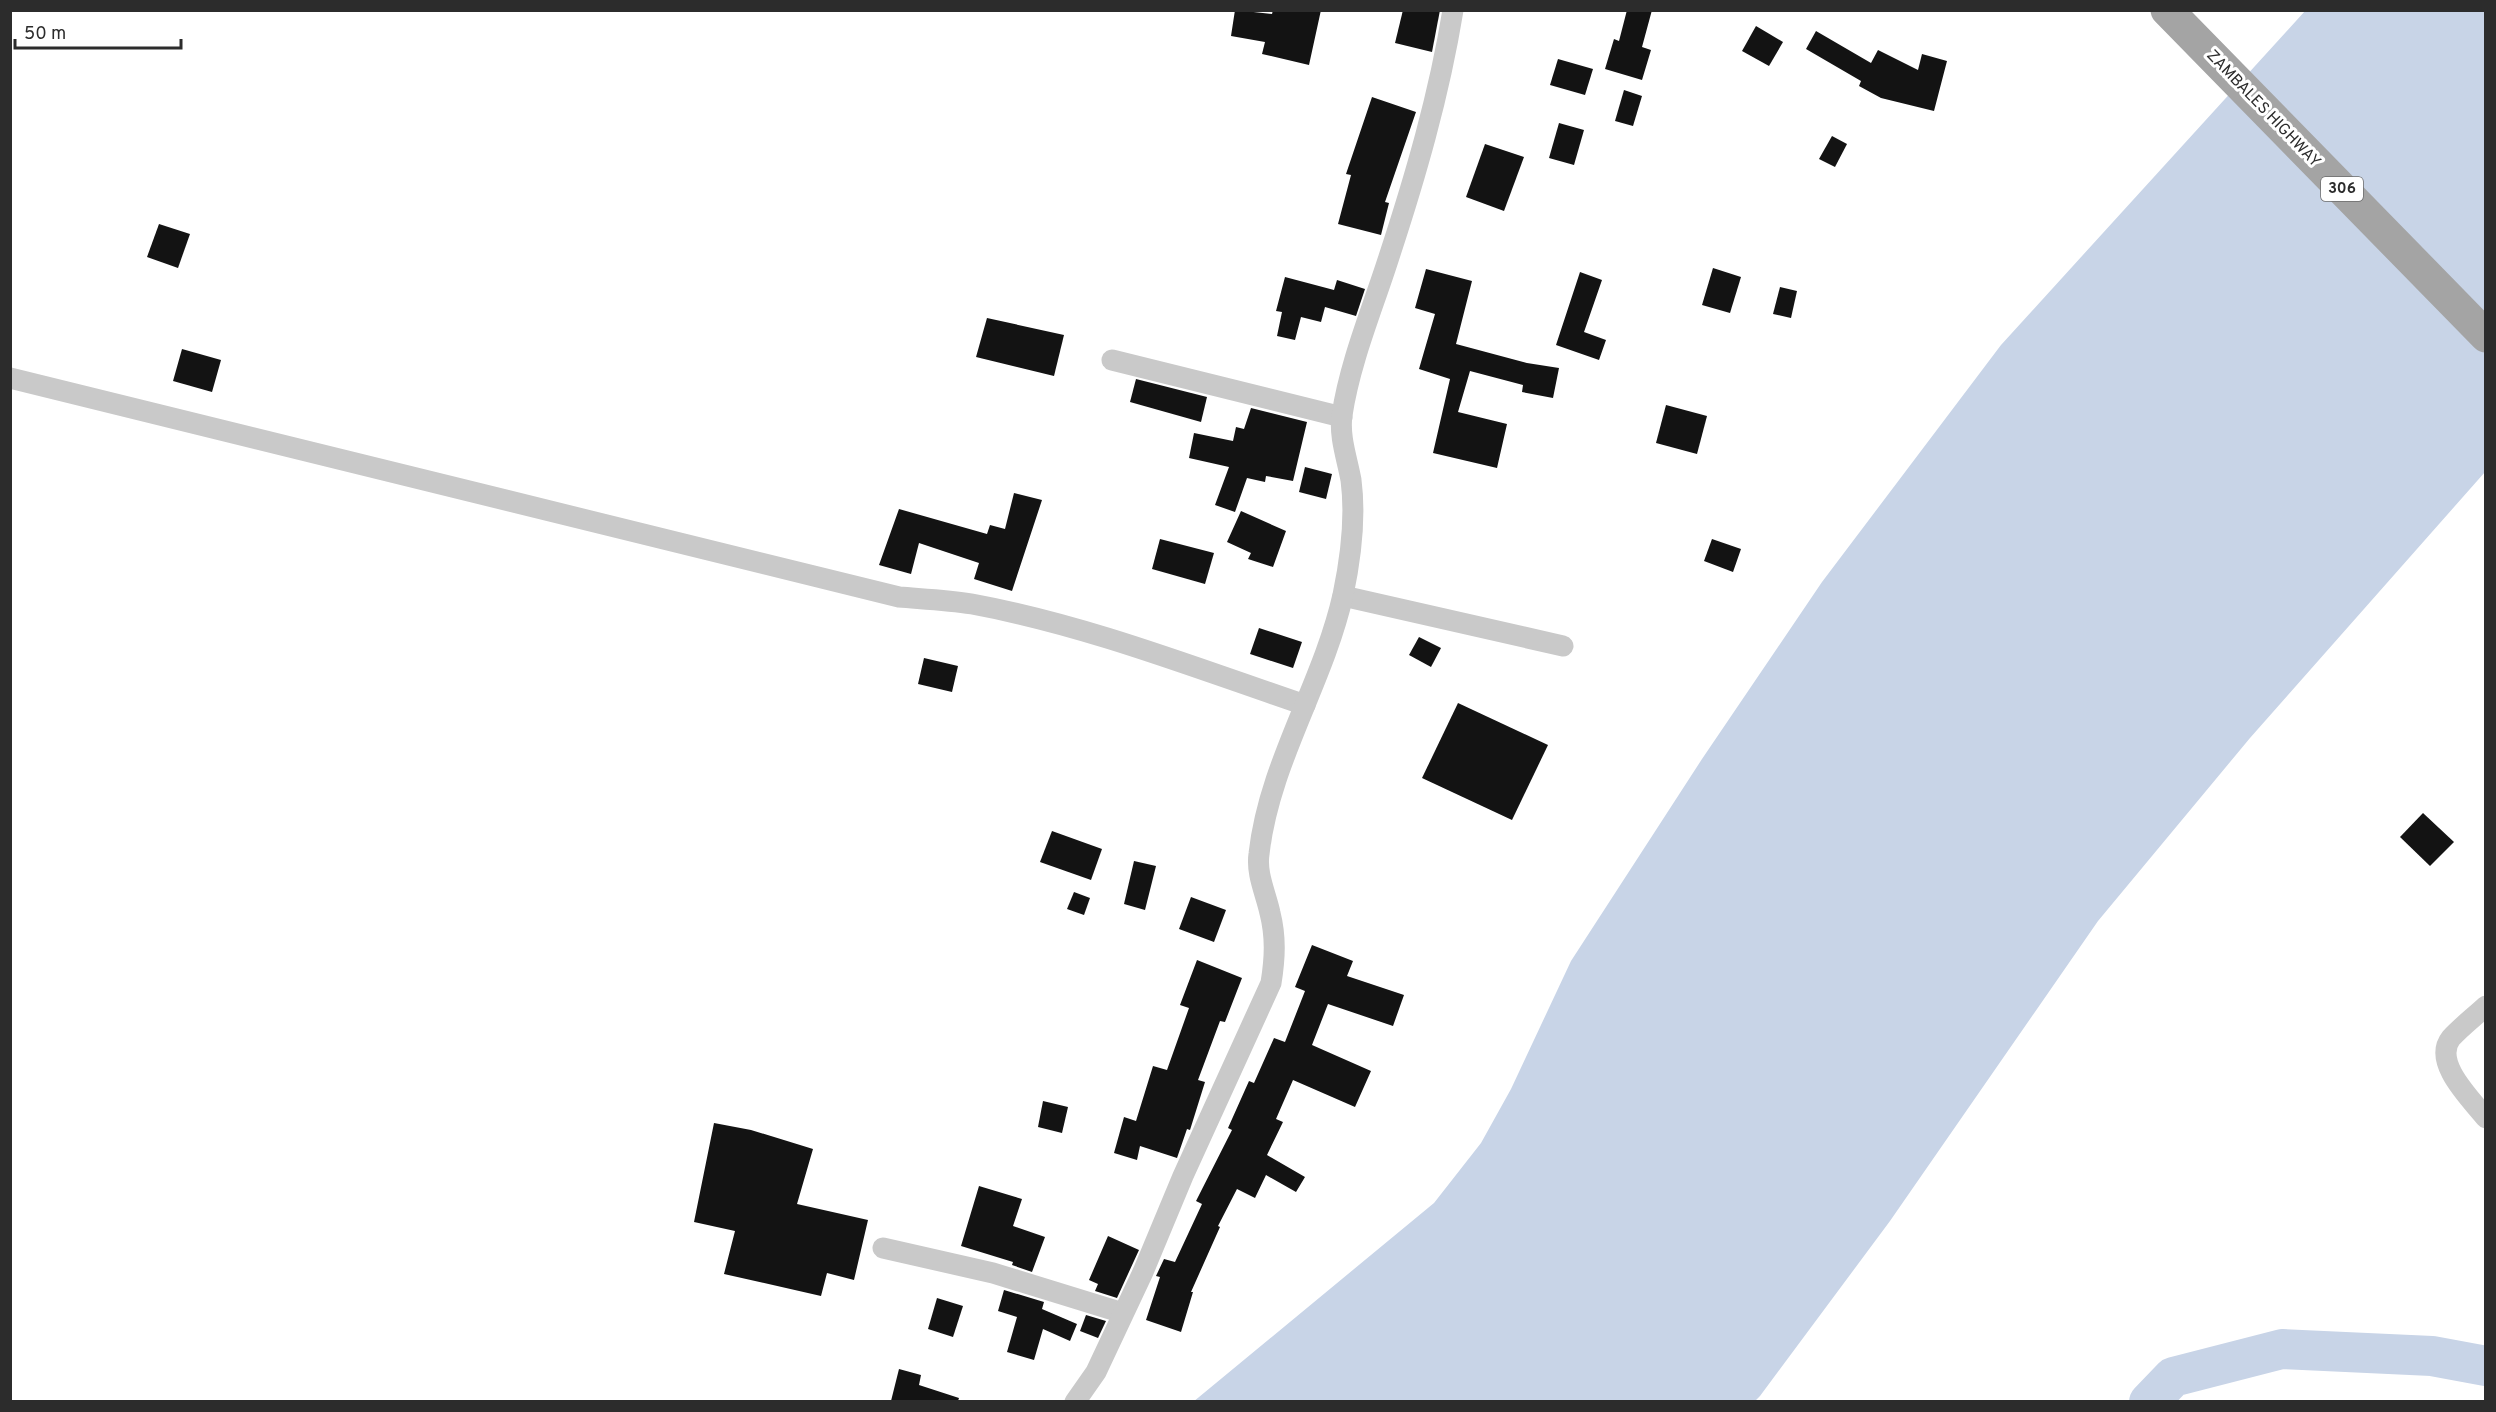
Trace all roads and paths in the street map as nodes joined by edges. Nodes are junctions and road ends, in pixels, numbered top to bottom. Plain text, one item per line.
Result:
1 (1453, 10) edge
2 (2167, 10) edge
3 (2486, 336) edge
4 (1112, 360) dead end
5 (10, 378) edge
6 (1342, 417) junction
7 (1342, 596) junction
8 (1563, 646) dead end
9 (1305, 705) junction
10 (2486, 1006) edge
11 (2486, 1118) edge
12 (883, 1248) dead end
13 (1123, 1313) junction
14 (1075, 1401) edge

1 - 6 street
2 - 3 main road, ZAMBALES HIGHWAY / 306
4 - 6 street
5 - 9 street
6 - 7 street
7 - 8 street
7 - 9 street
9 - 13 street
10 - 11 street
12 - 13 street
13 - 14 street

